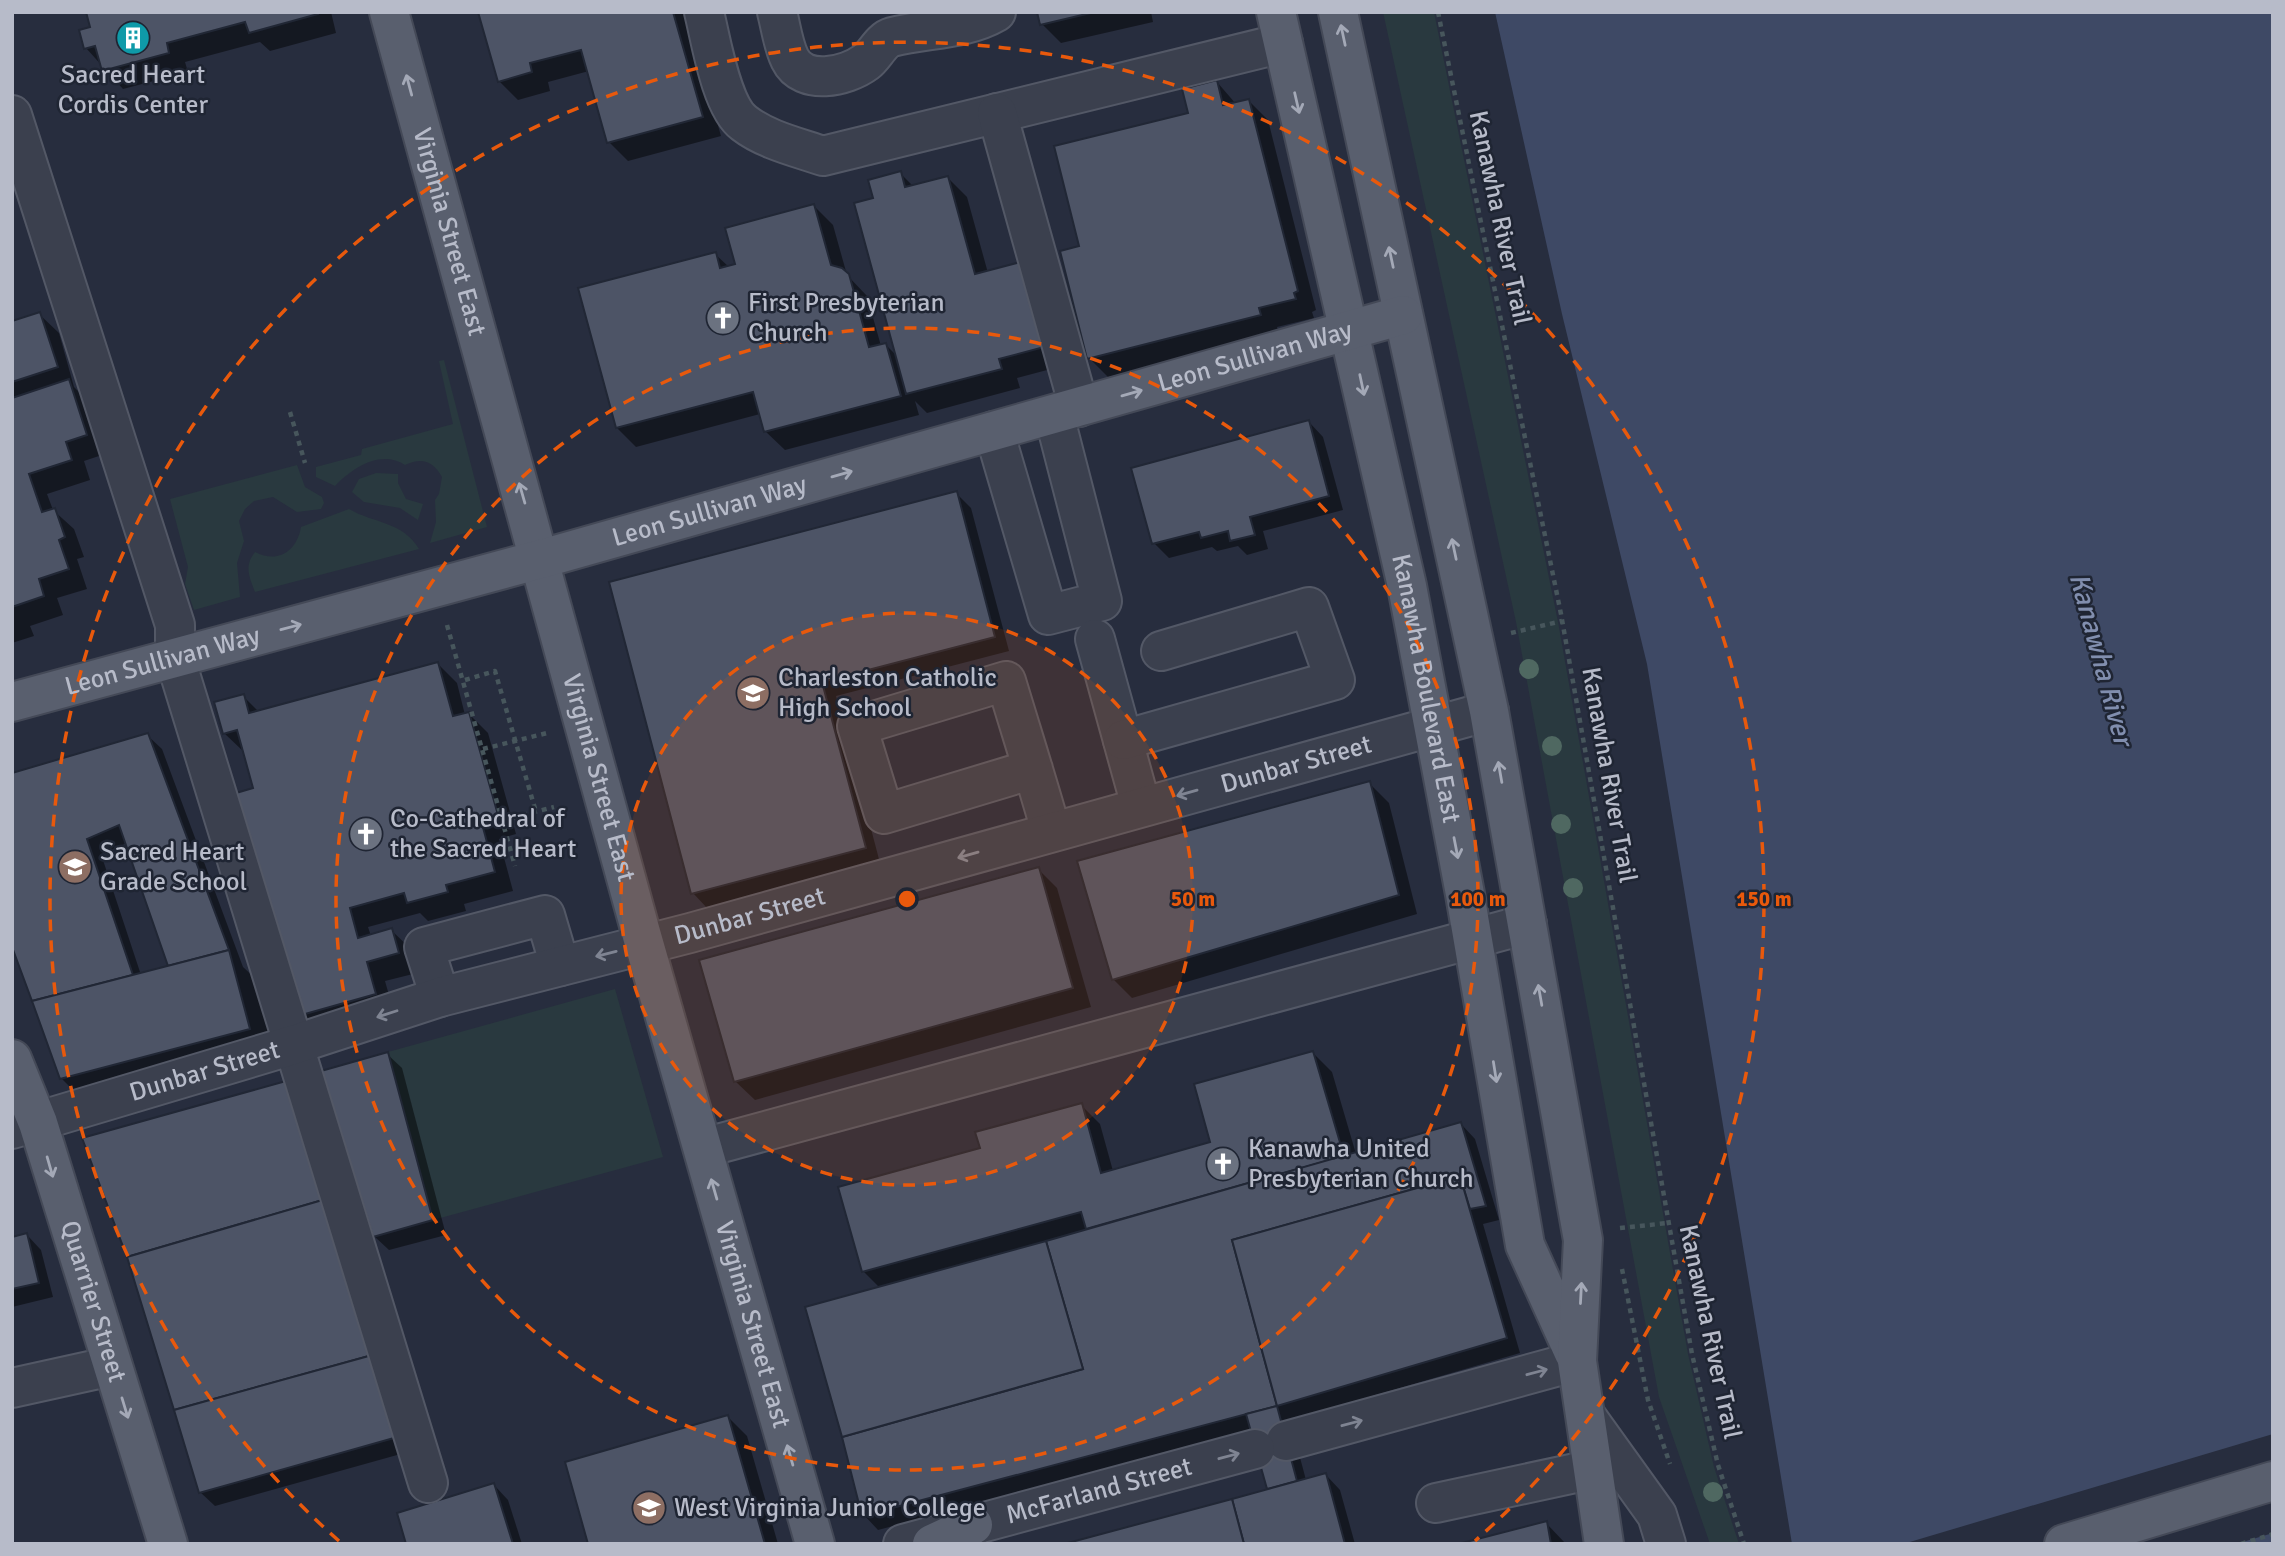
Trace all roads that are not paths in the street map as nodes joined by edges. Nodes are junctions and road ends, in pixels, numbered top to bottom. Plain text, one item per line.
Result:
1 (388, 12) edge
2 (704, 12) edge
3 (777, 12) edge
4 (996, 12) edge
5 (1338, 12) edge
6 (885, 25) edge
7 (1280, 28) edge
8 (997, 113) junction
9 (12, 115) edge
10 (1403, 315) junction
11 (1350, 331) junction
12 (1067, 411) junction
13 (994, 431) junction
14 (541, 559) junction
15 (1095, 639) dead end
16 (1161, 651) dead end
17 (175, 658) junction
18 (12, 702) edge
19 (1489, 711) junction
20 (1432, 725) junction
21 (1123, 740) junction
22 (1033, 769) junction
23 (1141, 806) junction
24 (1051, 831) junction
25 (1527, 924) junction
26 (1472, 939) junction
27 (645, 945) junction
28 (560, 966) junction
29 (440, 996) junction
30 (293, 1045) junction
31 (12, 1059) edge
32 (25, 1126) edge
33 (703, 1148) junction
34 (1577, 1361) junction
35 (112, 1366) junction
36 (12, 1388) edge
37 (1586, 1415) junction
38 (1594, 1469) junction
39 (2273, 1481) edge
40 (428, 1483) dead end
41 (1436, 1503) dead end
42 (973, 1525) junction
43 (168, 1544) edge
44 (815, 1544) edge
45 (902, 1544) edge
46 (932, 1544) edge
47 (1604, 1544) edge
48 (1666, 1544) edge
49 (2064, 1544) edge

14 -> 1 main road, Virginia Street East
2 - 8 street
3 - 6 street
4 - 6 street
10 -> 5 main road, Kanawha Boulevard East
7 - 8 street
7 -> 11 main road, Kanawha Boulevard East
8 - 12 street
9 - 17 street
10 - 11 main road, Leon Sullivan Way
19 -> 10 main road, Kanawha Boulevard East
12 -> 11 main road, Leon Sullivan Way
11 -> 20 main road, Kanawha Boulevard East
12 - 13 main road, Leon Sullivan Way
12 - 13 street
14 -> 13 main road, Leon Sullivan Way
17 -> 14 main road, Leon Sullivan Way
14 - 27 main road, Virginia Street East
15 - 21 street
16 - 21 street
17 - 18 main road, Leon Sullivan Way
17 - 30 street
19 - 20 street, Dunbar Street
25 -> 19 main road, Kanawha Boulevard East
20 -> 23 street, Dunbar Street
20 -> 26 main road, Kanawha Boulevard East
21 - 23 street
22 - 22 street
22 - 24 street
23 - 24 street, Dunbar Street
24 -> 27 street, Dunbar Street
25 - 26 street
34 -> 25 main road, Kanawha Boulevard East
26 - 33 street
26 -> 34 main road, Kanawha Boulevard East
27 -> 28 street, Dunbar Street
27 - 33 main road, Virginia Street East
28 - 29 street, Dunbar Street
28 - 29 street
29 -> 30 street, Dunbar Street
30 - 32 street, Dunbar Street
30 - 40 street
31 - 32 main road, Quarrier Street
32 -> 35 main road, Quarrier Street
44 -> 33 main road, Virginia Street East
34 - 37 main road, Kanawha Boulevard East
42 -> 34 street, McFarland Street
35 - 36 street
35 -> 43 main road, Quarrier Street
37 - 38 main road, Kanawha Boulevard East
37 - 48 street
38 - 41 street
38 - 47 main road, Kanawha Boulevard East
39 - 49 main road
42 - 45 street, McFarland Street
42 - 46 main road

